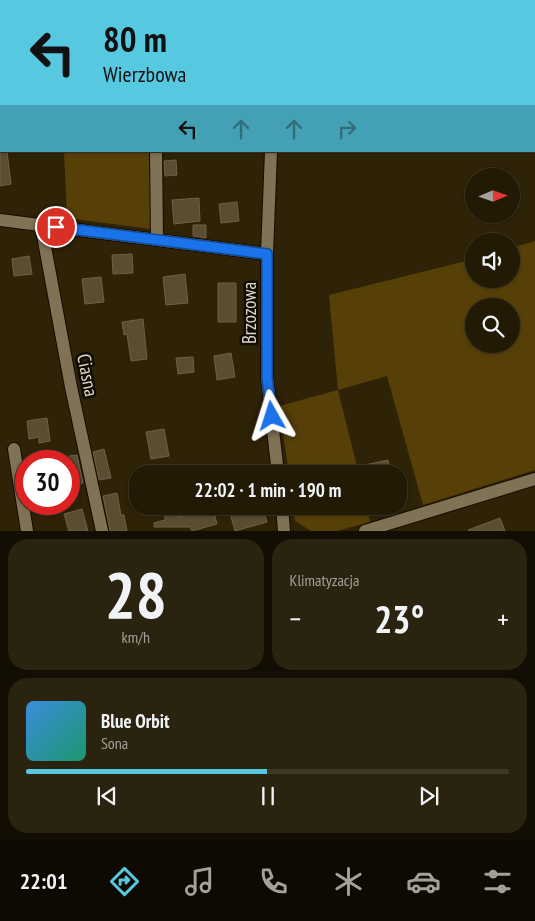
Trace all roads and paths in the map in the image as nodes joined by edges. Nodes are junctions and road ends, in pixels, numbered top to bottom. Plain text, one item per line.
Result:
1 (156, 152) edge
2 (271, 152) edge
3 (0, 220) edge
4 (41, 225) junction
5 (158, 239) junction
6 (267, 254) junction
7 (14, 449) dead end
8 (277, 465) edge
9 (535, 479) edge
10 (283, 515) edge
11 (27, 531) edge
12 (102, 531) edge
13 (284, 531) edge
14 (365, 531) edge

1 - 5 street
2 - 6 street, Brzozowa
3 - 4 street
4 - 5 street
4 - 12 street, Ciasna
5 - 6 street
6 - 8 street, Brzozowa
7 - 11 street
9 - 14 street
10 - 13 street

